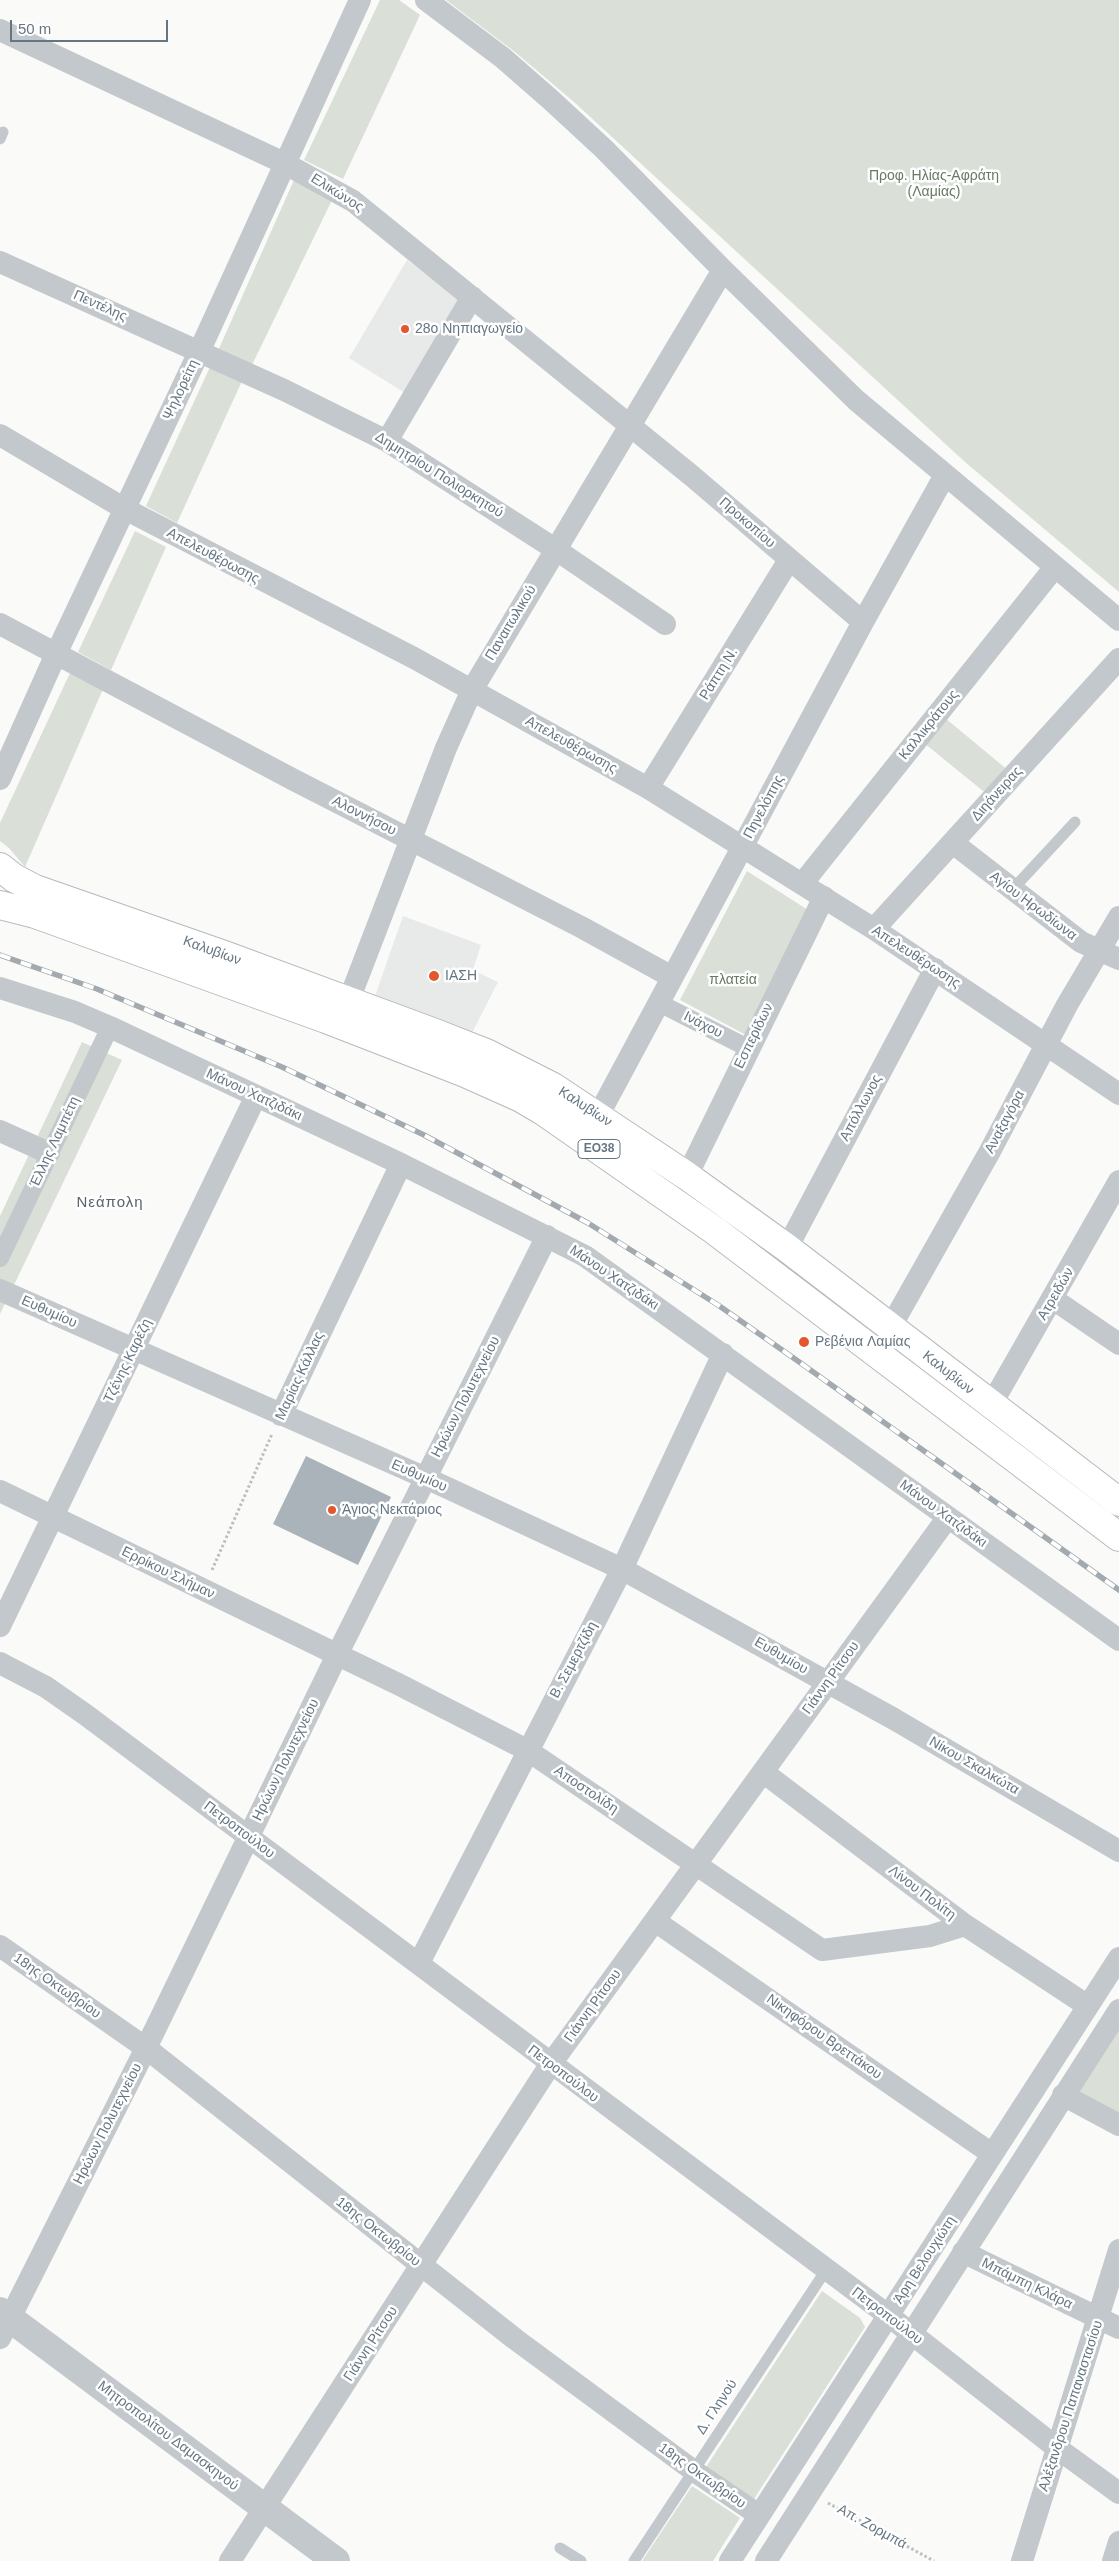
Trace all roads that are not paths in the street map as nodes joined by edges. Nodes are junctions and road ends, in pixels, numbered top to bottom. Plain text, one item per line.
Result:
1 (360, 0) edge
2 (426, 0) edge
3 (0, 30) edge
4 (284, 163) junction
5 (0, 262) edge
6 (723, 270) junction
7 (472, 297) junction
8 (199, 352) junction
9 (629, 426) junction
10 (0, 435) edge
11 (387, 441) junction
12 (945, 475) junction
13 (124, 509) junction
14 (555, 549) junction
15 (789, 560) junction
16 (1055, 567) junction
17 (1119, 620) edge
18 (863, 622) junction
19 (0, 624) edge
20 (665, 624) dead end
21 (56, 654) junction
22 (1119, 660) edge
23 (472, 690) junction
24 (0, 779) edge
25 (648, 788) junction
26 (1075, 822) dead end
27 (411, 840) junction
28 (953, 843) junction
29 (743, 847) junction
30 (0, 867) edge
31 (0, 872) edge
32 (0, 880) edge
33 (802, 884) junction
34 (1012, 890) junction
35 (824, 897) junction
36 (0, 905) edge
37 (1119, 917) edge
38 (874, 929) junction
39 (1098, 951) junction
40 (1119, 959) edge
41 (935, 969) junction
42 (672, 977) junction
43 (0, 988) edge
44 (349, 1000) junction
45 (659, 1003) junction
46 (110, 1026) junction
47 (1046, 1044) junction
48 (748, 1048) junction
49 (1119, 1094) edge
50 (256, 1096) junction
51 (599, 1115) junction
52 (0, 1131) edge
53 (585, 1140) junction
54 (49, 1153) junction
55 (400, 1164) junction
56 (687, 1176) junction
57 (1119, 1181) edge
58 (547, 1236) junction
59 (786, 1248) junction
60 (0, 1258) edge
61 (0, 1290) edge
62 (1053, 1299) junction
63 (890, 1328) junction
64 (1119, 1344) edge
65 (133, 1350) junction
66 (723, 1354) junction
67 (991, 1406) junction
68 (281, 1415) junction
69 (426, 1478) junction
70 (0, 1491) edge
71 (1119, 1502) edge
72 (53, 1516) junction
73 (948, 1518) junction
74 (1119, 1537) edge
75 (622, 1569) junction
76 (0, 1626) edge
77 (1119, 1640) edge
78 (337, 1655) junction
79 (0, 1663) edge
80 (827, 1683) junction
81 (527, 1750) junction
82 (763, 1772) junction
83 (249, 1837) junction
84 (1119, 1851) edge
85 (696, 1864) junction
86 (655, 1920) junction
87 (964, 1925) junction
88 (0, 1946) edge
89 (1119, 1958) edge
90 (419, 1963) junction
91 (1088, 2006) junction
92 (1119, 2010) edge
93 (146, 2048) junction
94 (550, 2065) junction
95 (1063, 2094) junction
96 (1119, 2124) edge
97 (992, 2154) junction
98 (1119, 2250) edge
99 (963, 2252) junction
100 (421, 2266) junction
101 (826, 2270) junction
102 (888, 2316) junction
103 (1099, 2318) junction
104 (3, 2322) edge
105 (1119, 2328) edge
106 (912, 2335) junction
107 (1056, 2448) junction
108 (694, 2471) junction
109 (1119, 2493) edge
110 (265, 2508) junction
111 (759, 2515) junction
112 (1119, 2542) edge
113 (560, 2548) dead end
114 (230, 2561) edge
115 (336, 2561) edge
116 (581, 2561) edge
117 (634, 2561) edge
118 (730, 2561) edge
119 (766, 2561) edge
120 (1022, 2561) edge
121 (1113, 2561) edge

1 - 4 street, Ψηλορείτη
2 - 6 street
3 - 4 street, Ελικώνος
4 - 7 street, Ελικώνος
4 - 8 street, Ψηλορείτη
5 - 8 street, Πεντέλης
6 - 9 street, Παναιτωλικού
6 - 12 street
7 - 9 street, Ελικώνος
7 - 11 street
8 - 11 street, Δημητρίου Πολιορκητού
8 - 13 street, Ψηλορείτη
9 - 14 street, Παναιτωλικού
9 - 15 street, Προκοπίου
10 - 13 street, Απελευθέρωσης
11 - 14 street, Δημητρίου Πολιορκητού
12 - 16 street
12 - 18 street, Πηνελόπης
13 - 21 street, Ψηλορείτη
13 - 23 street, Απελευθέρωσης
14 - 20 street, Δημητρίου Πολιορκητού
14 - 23 street, Παναιτωλικού
15 - 18 street, Προκοπίου
15 - 25 street, Ράπτη Ν.
16 - 17 street
16 - 33 street, Καλλικράτους
18 - 29 street, Πηνελόπης
19 - 21 street, Αλοννήσου
21 - 24 street, Ψηλορείτη
21 - 27 street, Αλοννήσου
22 - 28 street, Διηάνειρας
23 - 25 street, Απελευθέρωσης
23 - 27 street, Παναιτωλικού
25 - 29 street, Απελευθέρωσης
26 - 34 lane
27 - 42 street, Αλοννήσου
27 - 44 street, Παναιτωλικού
28 - 34 street, Αγίου Ηρωδίωνα
28 - 38 street, Διηάνειρας
29 - 33 street, Απελευθέρωσης
29 - 42 street, Πηνελόπης
30 - 44 main road, Καλυβίων / ΕΟ38
31 - 32 main road
33 - 35 street, Απελευθέρωσης
34 - 39 street, Αγίου Ηρωδίωνα
35 - 38 street, Απελευθέρωσης
35 - 48 street, Εσπερίδων
36 - 53 main road, Καλυβίων / ΕΟ38
37 - 39 street, Αναξαγόρα
38 - 41 street, Απελευθέρωσης
39 - 40 street, Αγίου Ηρωδίωνα
39 - 47 street, Αναξαγόρα
41 - 47 street, Απελευθέρωσης
41 - 59 street, Απόλλωνος
42 - 45 street, Πηνελόπης
43 - 46 street, Μάνου Χατζιδάκι
44 - 51 main road, Καλυβίων / ΕΟ38
45 - 48 street, Ινάχου
45 - 51 street, Πηνελόπης
46 - 50 street, Μάνου Χατζιδάκι
46 - 54 street, Έλλης Λαμπέτη
47 - 49 street, Απελευθέρωσης
47 - 63 street, Αναξαγόρα
48 - 56 street, Εσπερίδων
50 - 55 street, Μάνου Χατζιδάκι
50 - 65 street, Τζένης Καρέζη
51 - 53 street, Πηνελόπης
51 - 56 main road, Καλυβίων / ΕΟ38
52 - 54 street
53 - 74 main road, Καλυβίων / ΕΟ38
54 - 60 street, Έλλης Λαμπέτη
55 - 58 street, Μάνου Χατζιδάκι
55 - 68 street, Μαρίας Κάλλας
56 - 59 main road, Καλυβίων / ΕΟ38
57 - 62 street, Ατρειδών
58 - 66 street, Μάνου Χατζιδάκι
58 - 69 street, Ηρώων Πολυτεχνείου
59 - 63 main road, Καλυβίων / ΕΟ38
61 - 65 street, Ευθυμίου
62 - 64 street
62 - 67 street, Ατρειδών
63 - 67 main road, Καλυβίων / ΕΟ38
65 - 68 street, Ευθυμίου
65 - 72 street, Τζένης Καρέζη
66 - 73 street, Μάνου Χατζιδάκι
66 - 75 street, Β. Σεμερτζίδη
67 - 71 main road, Καλυβίων / ΕΟ38
68 - 69 street, Ευθυμίου
69 - 75 street, Ευθυμίου
69 - 78 street, Ηρώων Πολυτεχνείου
70 - 72 street, Ερρίκου Σλήμαν
72 - 76 street, Τζένης Καρέζη
72 - 78 street, Ερρίκου Σλήμαν
73 - 77 street, Μάνου Χατζιδάκι
73 - 80 street, Γιάννη Ρίτσου
75 - 80 street, Ευθυμίου
75 - 81 street, Β. Σεμερτζίδη
78 - 81 street, Αποστολίδη
78 - 83 street, Ηρώων Πολυτεχνείου
79 - 83 street, Πετροπούλου
80 - 82 street, Γιάννη Ρίτσου
80 - 84 street, Νίκου Σκαλκώτα
81 - 85 street, Αποστολίδη
81 - 90 street, Β. Σεμερτζίδη
82 - 85 street, Γιάννη Ρίτσου
82 - 87 street, Λίνου Πολίτη
83 - 90 street, Πετροπούλου
83 - 93 street, Ηρώων Πολυτεχνείου
85 - 86 street, Γιάννη Ρίτσου
85 - 87 street, Αποστολίδη
86 - 94 street, Γιάννη Ρίτσου
86 - 97 street, Νικηφόρου Βρεττάκου
87 - 91 street, Λίνου Πολίτη
88 - 93 street, 18ης Οκτωβρίου
89 - 91 street, Άρη Βελουχιώτη
90 - 94 street, Πετροπούλου
91 - 97 street, Άρη Βελουχιώτη
92 - 95 street, Άρη Βελουχιώτη
93 - 100 street, 18ης Οκτωβρίου
93 - 104 street, Ηρώων Πολυτεχνείου
94 - 100 street, Γιάννη Ρίτσου
94 - 101 street, Πετροπούλου
95 - 96 street
95 - 99 street, Άρη Βελουχιώτη
97 - 102 street, Άρη Βελουχιώτη
98 - 103 street, Αλέξανδρου Παπαναστασίου
99 - 103 street, Μπάμπη Κλάρα
99 - 106 street, Άρη Βελουχιώτη
100 - 108 street, 18ης Οκτωβρίου
100 - 110 street, Γιάννη Ρίτσου
101 - 102 street, Πετροπούλου
101 - 108 lane, Δ. Γληνού
102 - 106 street, Πετροπούλου
102 - 111 street, Άρη Βελουχιώτη
103 - 105 street, Μπάμπη Κλάρα
103 - 107 street, Αλέξανδρου Παπαναστασίου
104 - 110 street, Μητροπολίτου Δαμασκηνού
106 - 107 street, Πετροπούλου
106 - 119 street, Άρη Βελουχιώτη
107 - 109 street, Πετροπούλου
107 - 120 street, Αλέξανδρου Παπαναστασίου
108 - 111 street, 18ης Οκτωβρίου
108 - 117 lane, Δ. Γληνού
110 - 114 street, Γιάννη Ρίτσου
110 - 115 street, Μητροπολίτου Δαμασκηνού
111 - 118 street, Άρη Βελουχιώτη
112 - 121 street
113 - 116 lane

